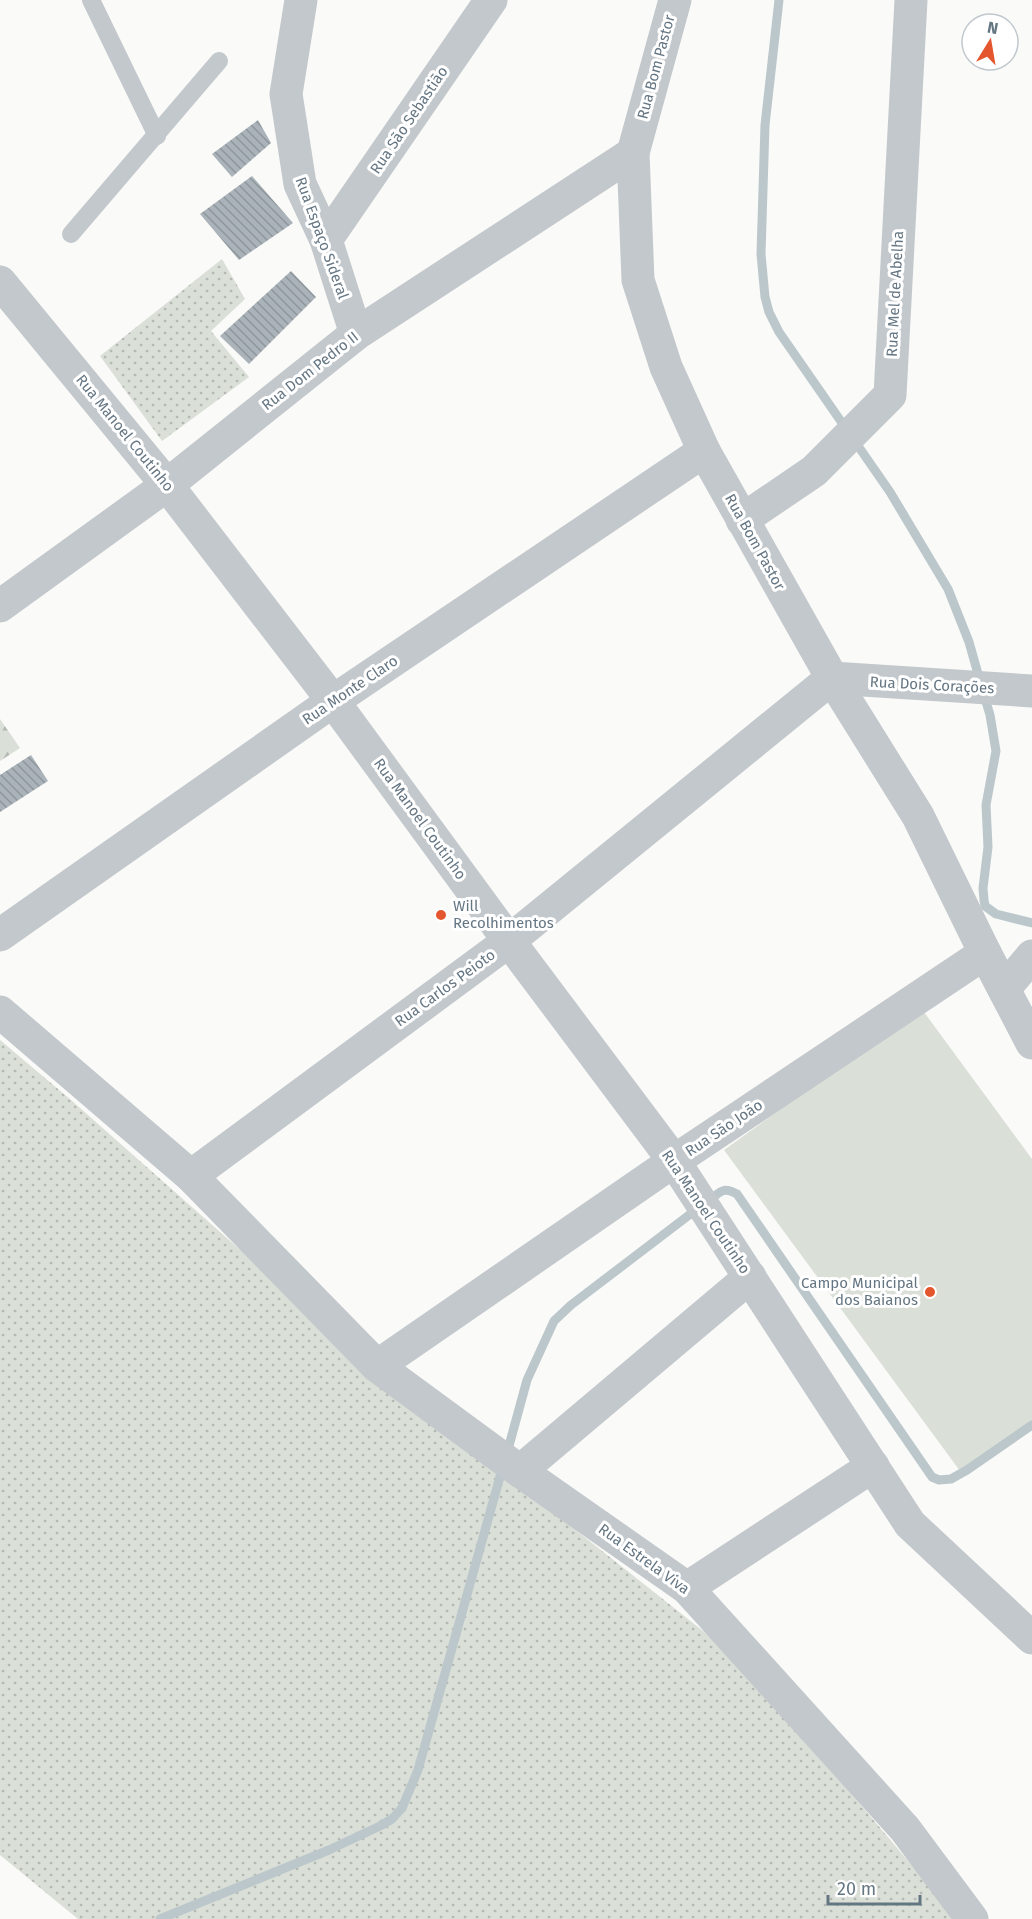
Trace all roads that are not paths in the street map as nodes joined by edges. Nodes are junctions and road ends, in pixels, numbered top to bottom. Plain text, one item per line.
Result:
1 (91, 0) edge
2 (301, 0) edge
3 (491, 0) edge
4 (675, 0) edge
5 (911, 0) edge
6 (219, 61) dead end
7 (156, 136) junction
8 (633, 153) junction
9 (71, 234) dead end
10 (326, 240) junction
11 (0, 282) edge
12 (356, 334) junction
13 (704, 451) junction
14 (167, 485) junction
15 (742, 520) junction
16 (0, 606) edge
17 (832, 678) junction
18 (1032, 691) edge
19 (333, 701) junction
20 (0, 935) edge
21 (509, 941) junction
22 (985, 953) junction
23 (1032, 956) edge
24 (1004, 989) junction
25 (0, 1012) edge
26 (1032, 1043) edge
27 (674, 1161) junction
28 (190, 1176) junction
29 (750, 1277) junction
30 (377, 1366) junction
31 (873, 1466) junction
32 (520, 1471) junction
33 (687, 1588) junction
34 (1032, 1638) edge
35 (972, 1919) edge

1 - 7 lane
2 - 10 street, Rua Espaço Sideral
3 - 10 street, Rua São Sebastião
4 - 8 street, Rua Bom Pastor
5 - 15 street, Rua Mel de Abelha
6 - 7 lane
7 - 9 lane
8 - 12 street, Rua Dom Pedro II
8 - 13 street, Rua Bom Pastor
10 - 12 street, Rua Espaço Sideral
11 - 14 street, Rua Manoel Coutinho
12 - 14 street, Rua Dom Pedro II
13 - 15 street, Rua Bom Pastor
13 - 19 street, Rua Monte Claro
14 - 16 street, Rua Dom Pedro II
14 - 19 street, Rua Manoel Coutinho
15 - 17 street, Rua Bom Pastor
17 - 18 street, Rua Dois Corações
17 - 21 street, Rua Carlos Peioto
17 - 22 street, Rua Bom Pastor
19 - 20 street, Rua Monte Claro
19 - 21 street, Rua Manoel Coutinho
21 - 27 street, Rua Manoel Coutinho
21 - 28 street, Rua Carlos Peioto
22 - 24 street, Rua Bom Pastor
22 - 27 street, Rua São João
23 - 24 street
24 - 26 street, Rua Bom Pastor
25 - 28 street, Rua Estrela Viva
27 - 29 street, Rua Manoel Coutinho
27 - 30 street, Rua São João
28 - 30 street, Rua Estrela Viva
29 - 31 street, Rua Manoel Coutinho
29 - 32 street
30 - 32 street, Rua Estrela Viva
31 - 33 street
31 - 34 street, Rua Manoel Coutinho
32 - 33 street, Rua Estrela Viva
33 - 35 street, Rua Estrela Viva

